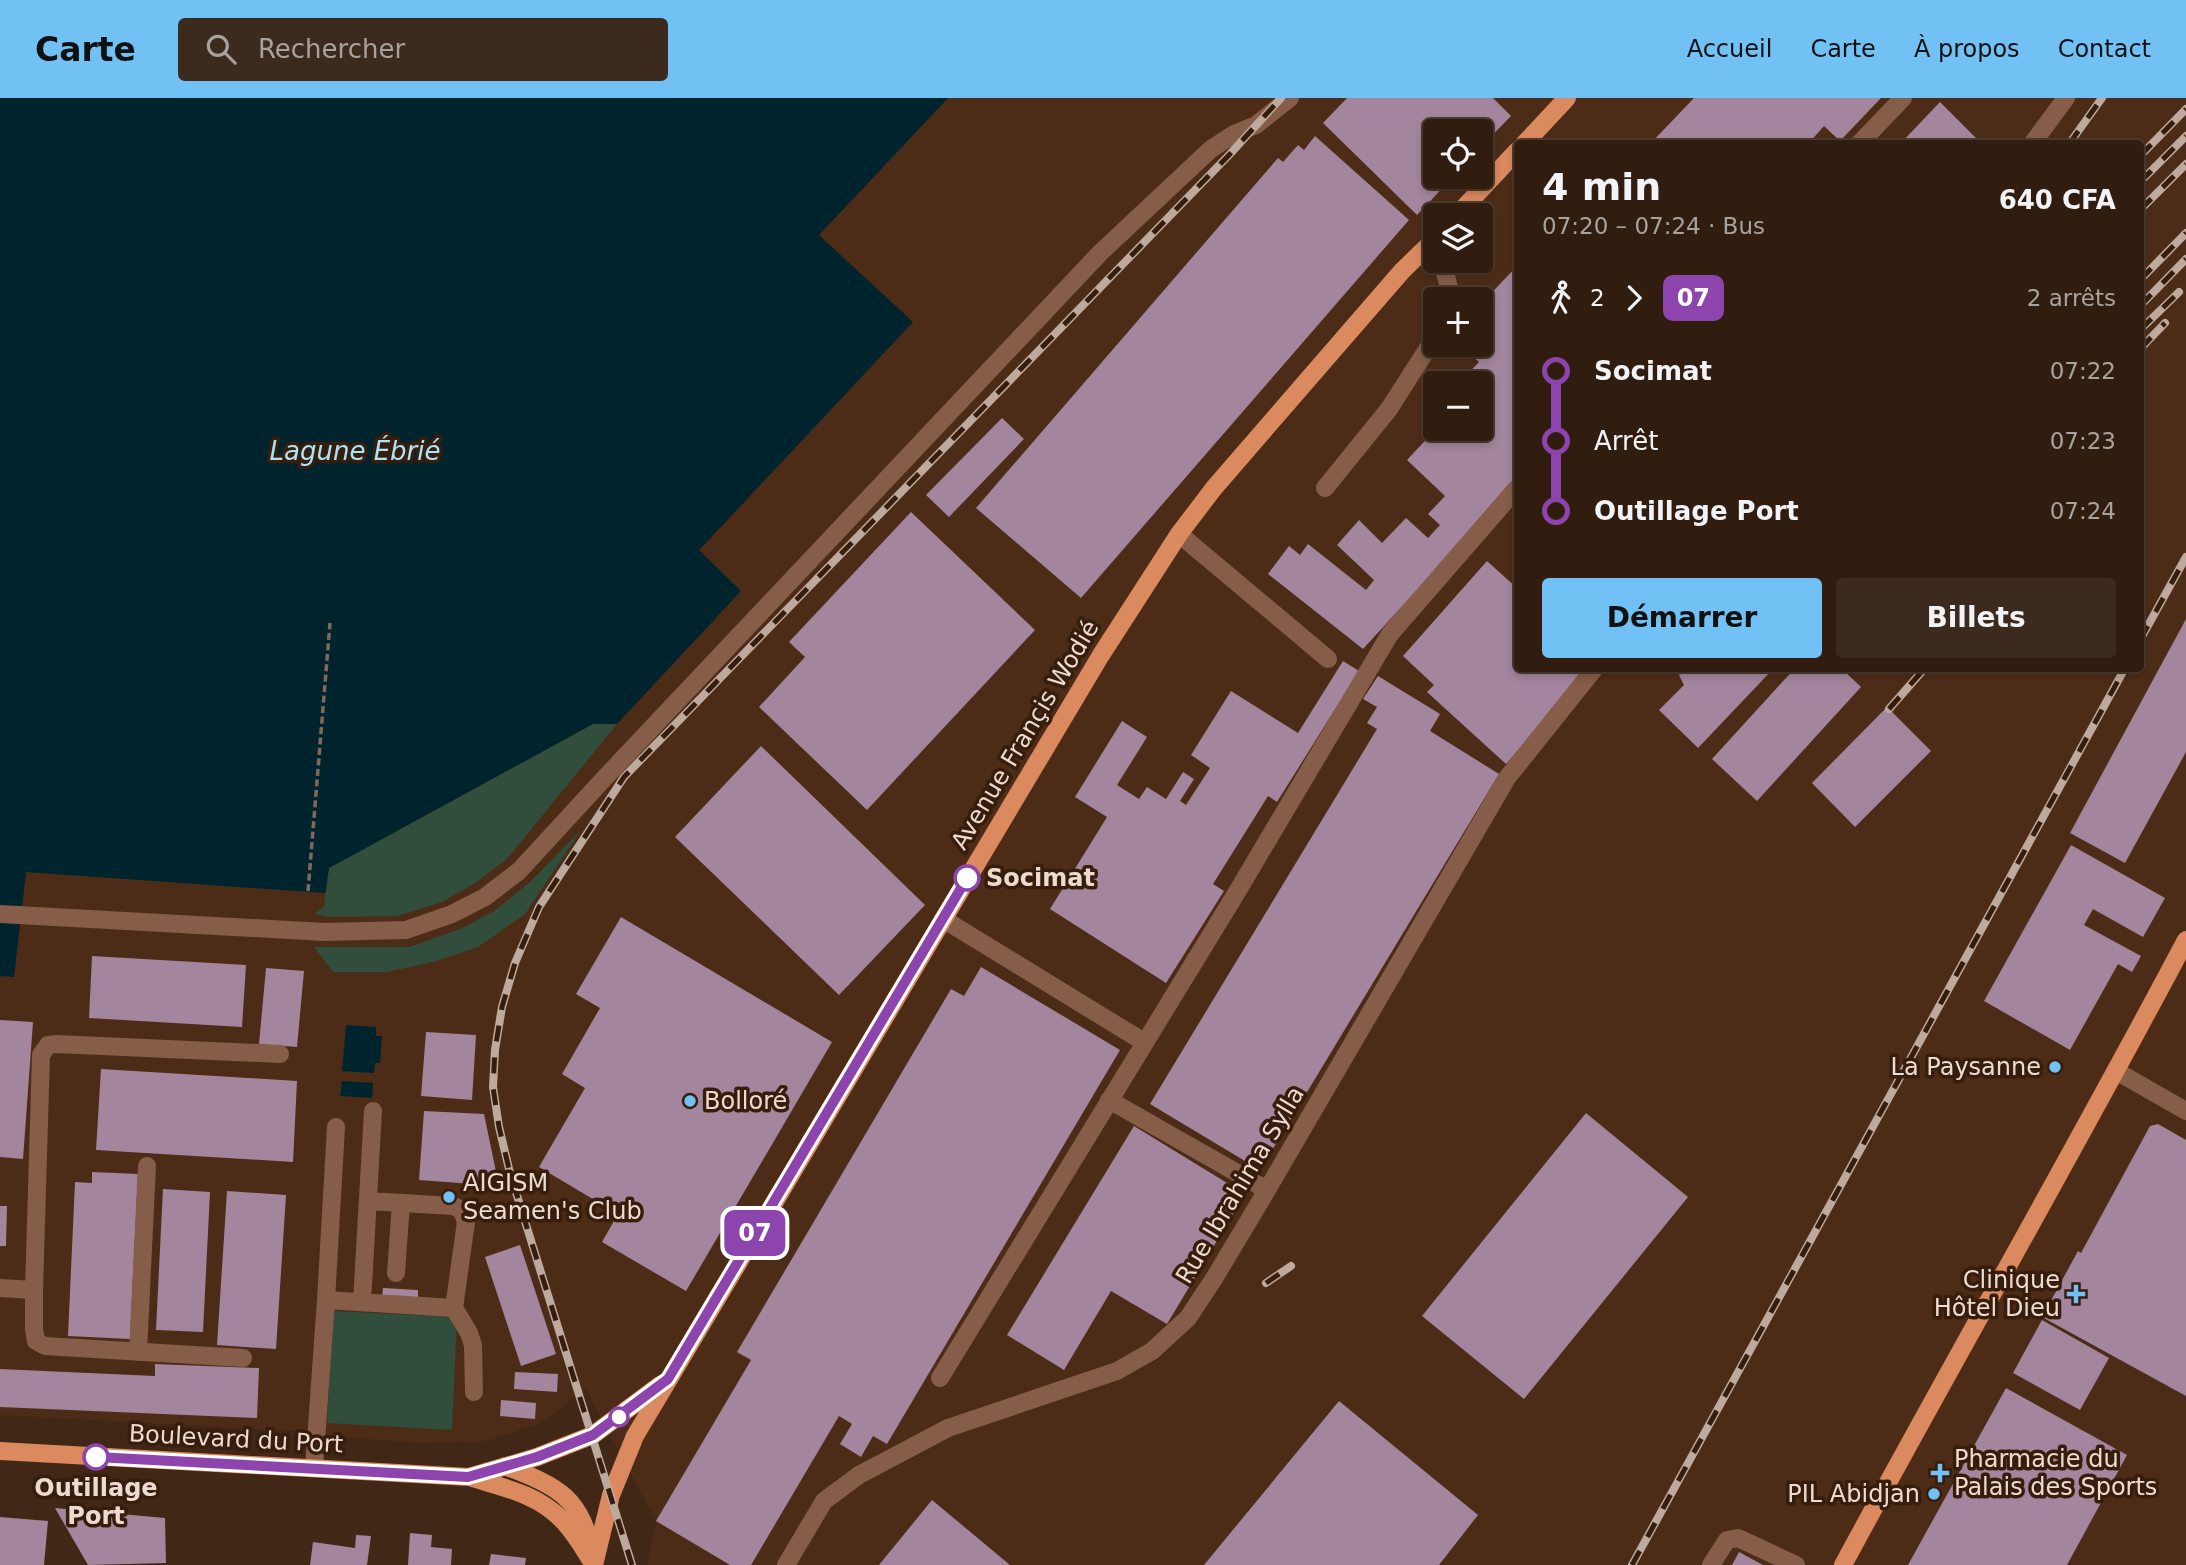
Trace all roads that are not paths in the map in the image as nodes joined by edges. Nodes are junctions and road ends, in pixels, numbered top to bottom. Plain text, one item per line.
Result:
1 (1290, 98) edge
2 (1567, 98) edge
3 (1903, 98) edge
4 (2066, 98) edge
5 (1528, 140) edge
6 (1863, 140) edge
7 (2035, 140) edge
8 (1514, 154) edge
9 (1468, 203) edge
10 (1423, 251) edge
11 (1423, 356) edge
12 (1325, 488) dead end
13 (1514, 491) edge
14 (1179, 534) junction
15 (1328, 659) dead end
16 (1592, 672) edge
17 (0, 914) edge
18 (943, 919) junction
19 (2186, 940) edge
20 (1144, 1042) junction
21 (280, 1054) dead end
22 (2116, 1071) junction
23 (1109, 1100) junction
24 (373, 1111) dead end
25 (2186, 1111) edge
26 (336, 1127) dead end
27 (147, 1167) dead end
28 (1267, 1190) junction
29 (368, 1201) junction
30 (401, 1203) junction
31 (396, 1273) dead end
32 (0, 1288) edge
33 (34, 1290) junction
34 (326, 1300) junction
35 (362, 1302) junction
36 (454, 1308) junction
37 (138, 1352) junction
38 (243, 1358) dead end
39 (940, 1378) dead end
40 (668, 1379) junction
41 (474, 1392) dead end
42 (0, 1451) edge
43 (505, 1466) junction
44 (314, 1468) junction
45 (468, 1477) junction
46 (594, 1565) edge
47 (786, 1565) edge
48 (1711, 1565) edge
49 (1796, 1565) edge
50 (1843, 1565) edge

1 - 17 street
2 - 5 main road
3 - 6 street
4 - 7 street
8 - 9 main road
10 - 14 main road, Avenue Françis Wodié
11 - 12 street
13 - 20 street
14 - 15 street
14 - 18 main road, Avenue Françis Wodié
16 - 28 street, Rue Ibrahima Sylla
18 - 20 street
18 - 40 main road, Avenue Françis Wodié
19 - 22 main road
20 - 23 street
21 - 33 street
22 - 25 street
22 - 50 main road
23 - 28 street
23 - 39 street
24 - 29 street
26 - 34 street
27 - 37 street
28 - 47 street, Rue Ibrahima Sylla
29 - 30 street
29 - 35 street
30 - 31 street
30 - 36 street
32 - 33 street
33 - 37 street
34 - 35 street
34 - 44 street
35 - 36 street
36 - 41 street
37 - 38 street
40 - 43 main road, Boulevard du Port
40 - 46 main road, Avenue Françis Wodié
42 - 44 main road, Boulevard du Port
43 - 45 main road, Boulevard du Port
43 - 46 main road
44 - 45 main road, Boulevard du Port
45 - 46 main road, Boulevard du Port
48 - 49 street

